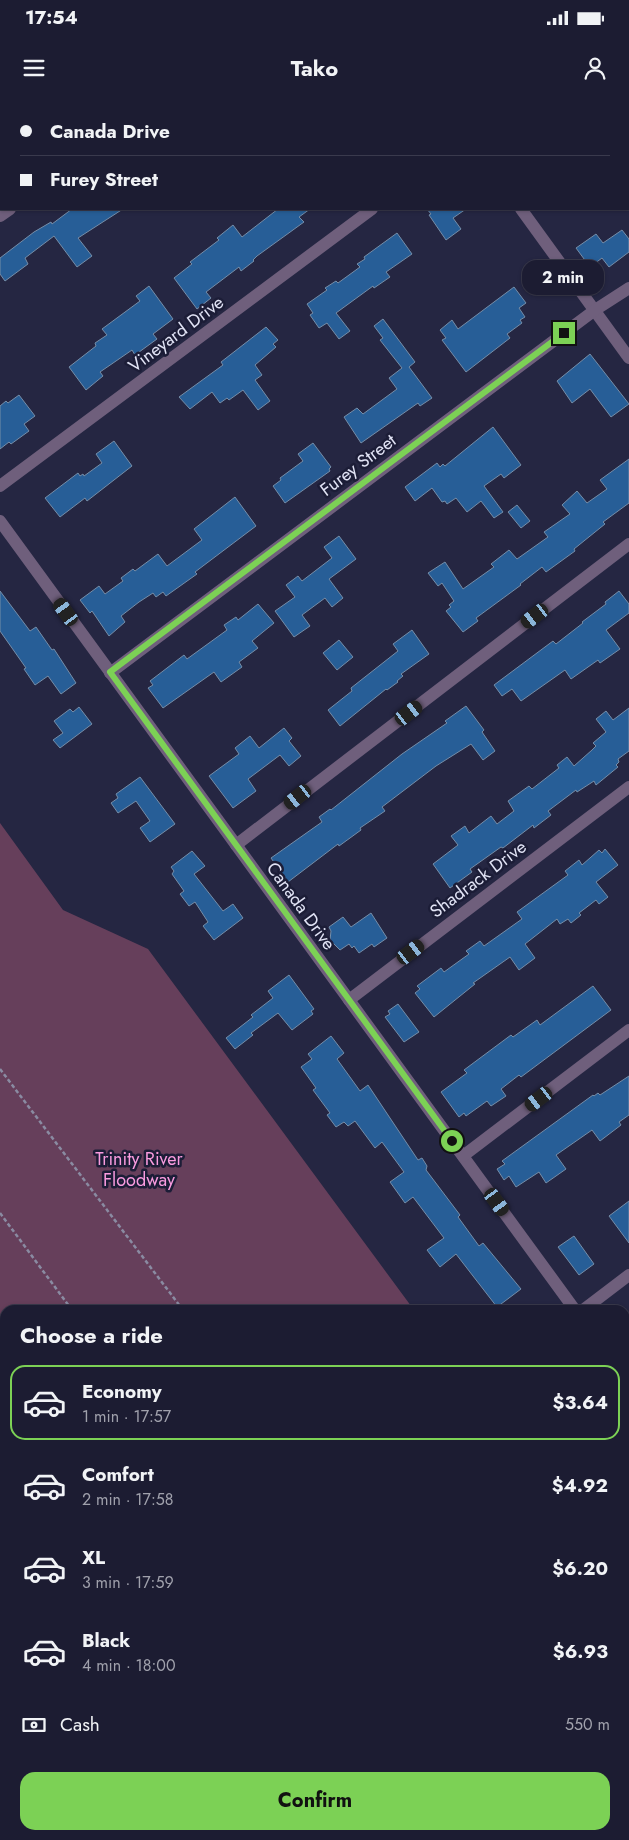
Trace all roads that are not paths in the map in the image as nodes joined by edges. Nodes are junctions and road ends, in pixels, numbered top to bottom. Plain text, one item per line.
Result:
1 (371, 210) edge
2 (522, 210) edge
3 (629, 288) edge
4 (595, 310) junction
5 (629, 358) edge
6 (0, 486) edge
7 (0, 521) edge
8 (629, 544) edge
9 (110, 672) junction
10 (629, 787) edge
11 (236, 845) junction
12 (349, 1000) junction
13 (629, 1030) edge
14 (463, 1156) junction
15 (629, 1275) edge
16 (571, 1305) edge
17 (590, 1305) edge

1 - 6 street, Vineyard Drive
2 - 4 street
3 - 4 street, Furey Street
4 - 5 street
4 - 9 street, Furey Street
7 - 9 street, Canada Drive
8 - 11 street
9 - 11 street, Canada Drive
10 - 12 street, Shadrack Drive
11 - 12 street, Canada Drive
12 - 14 street, Canada Drive
13 - 14 street
14 - 16 street, Canada Drive
15 - 17 street

